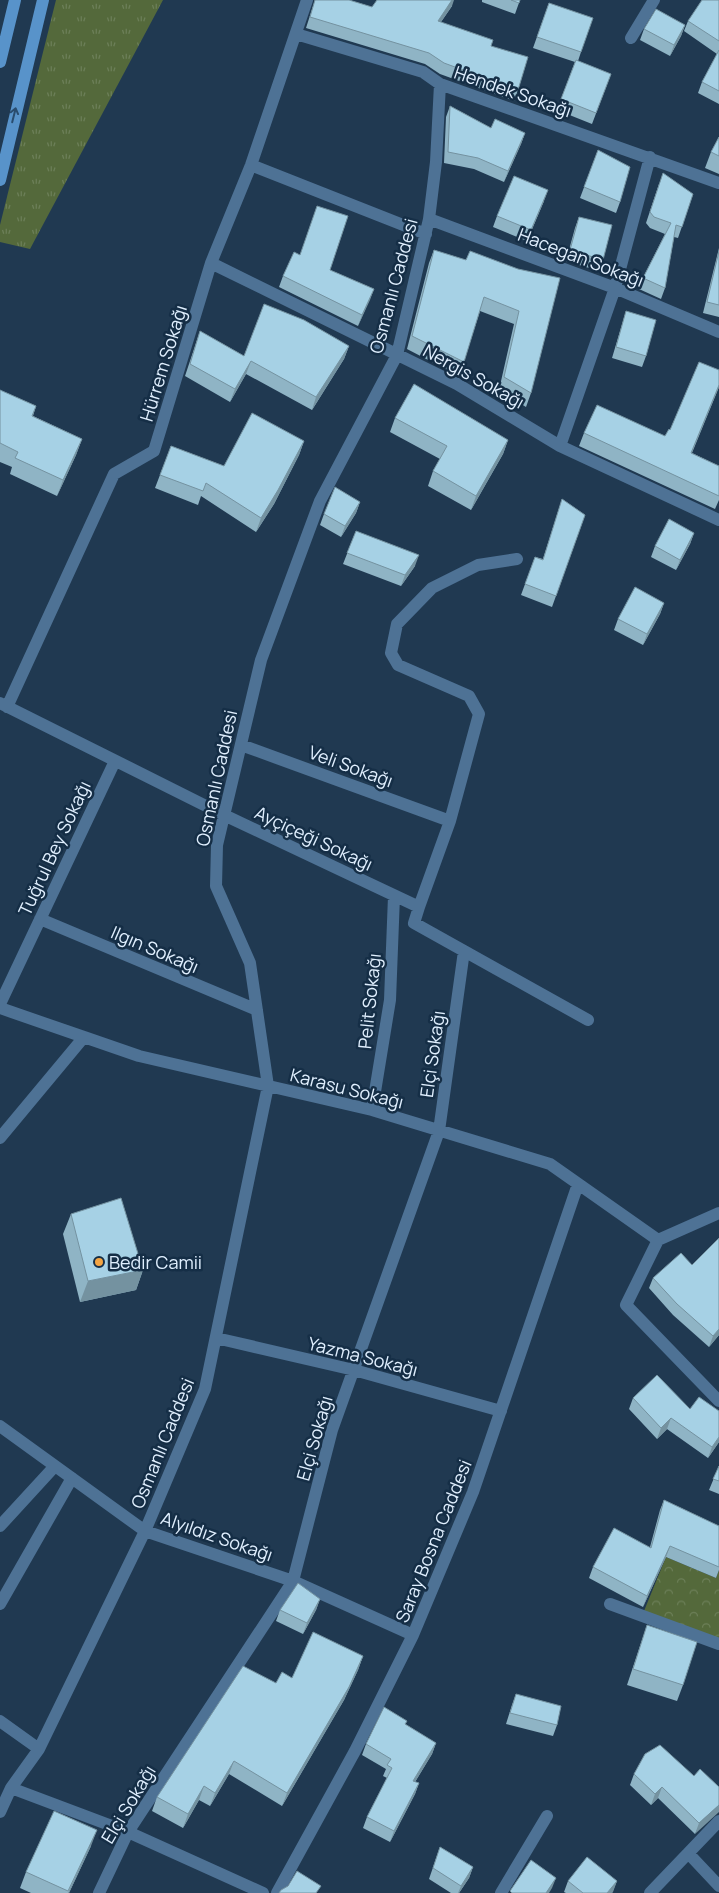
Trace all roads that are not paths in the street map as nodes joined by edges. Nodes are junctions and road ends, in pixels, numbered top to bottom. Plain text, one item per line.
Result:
1 (15, 0) edge
2 (43, 0) edge
3 (307, 0) edge
4 (654, 0) edge
5 (296, 34) junction
6 (631, 38) dead end
7 (0, 62) edge
8 (440, 84) junction
9 (650, 157) junction
10 (251, 165) junction
11 (0, 180) edge
12 (719, 183) edge
13 (430, 219) junction
14 (426, 234) junction
15 (212, 263) junction
16 (615, 288) junction
17 (719, 332) edge
18 (397, 355) junction
19 (560, 446) junction
20 (719, 520) edge
21 (516, 559) dead end
22 (3, 705) edge
23 (241, 745) junction
24 (115, 761) junction
25 (224, 815) junction
26 (450, 821) junction
27 (394, 896) junction
28 (420, 907) junction
29 (40, 919) junction
30 (464, 951) junction
31 (0, 1004) edge
32 (0, 1008) edge
33 (257, 1010) junction
34 (588, 1020) dead end
35 (84, 1037) junction
36 (268, 1086) junction
37 (372, 1110) junction
38 (439, 1131) junction
39 (0, 1138) edge
40 (578, 1184) junction
41 (719, 1213) edge
42 (658, 1240) junction
43 (216, 1338) junction
44 (354, 1370) junction
45 (719, 1401) edge
46 (501, 1411) junction
47 (0, 1426) edge
48 (55, 1466) junction
49 (72, 1478) junction
50 (0, 1526) edge
51 (145, 1531) junction
52 (294, 1581) junction
53 (0, 1604) edge
54 (610, 1604) dead end
55 (414, 1635) junction
56 (719, 1644) edge
57 (0, 1721) edge
58 (39, 1749) junction
59 (11, 1788) junction
60 (0, 1812) edge
61 (547, 1816) dead end
62 (719, 1820) edge
63 (128, 1832) junction
64 (688, 1853) junction
65 (719, 1886) edge
66 (98, 1893) edge
67 (263, 1893) edge
68 (276, 1893) edge
69 (501, 1893) edge
70 (650, 1893) edge

1 - 7 main road
11 -> 2 main road
3 - 5 street, Hürrem Sokağı
4 - 6 street
5 - 8 street, Hendek Sokağı
5 - 10 street, Hürrem Sokağı
8 - 9 street, Hendek Sokağı
8 - 13 street, Osmanlı Caddesi
9 - 12 street, Hendek Sokağı
9 - 16 street
10 - 14 street
10 - 15 street, Hürrem Sokağı
13 - 14 street, Osmanlı Caddesi
13 - 16 street, Hacegan Sokağı
14 - 18 street, Osmanlı Caddesi
15 - 18 street, Nergis Sokağı
15 - 22 street, Hürrem Sokağı
16 - 17 street, Hacegan Sokağı
16 - 19 street
18 - 19 street, Nergis Sokağı
18 - 23 street, Osmanlı Caddesi
19 - 20 street, Nergis Sokağı
21 - 26 street
22 - 24 street, Ayçiçeği Sokağı
23 - 25 street, Osmanlı Caddesi
23 - 26 street, Veli Sokağı
24 - 25 street, Ayçiçeği Sokağı
24 - 29 street, Tuğrul Bey Sokağı
25 - 27 street, Ayçiçeği Sokağı
25 - 33 street, Osmanlı Caddesi
26 - 28 street
27 - 28 street, Ayçiçeği Sokağı
27 - 37 street, Pelit Sokağı
28 - 30 street
29 - 31 street, Tuğrul Bey Sokağı
29 - 33 street, Ilgın Sokağı
30 - 34 street
30 - 38 street, Elçi Sokağı
32 - 35 street, Karasu Sokağı
33 - 36 street, Osmanlı Caddesi
35 - 36 street, Karasu Sokağı
35 - 39 street
36 - 37 street, Karasu Sokağı
36 - 43 street, Osmanlı Caddesi
37 - 38 street, Karasu Sokağı
38 - 40 street, Karasu Sokağı
38 - 44 street, Elçi Sokağı
40 - 42 street, Karasu Sokağı
40 - 46 street, Saray Bosna Caddesi
41 - 42 street
42 - 45 street
43 - 44 street, Yazma Sokağı
43 - 51 street, Osmanlı Caddesi
44 - 46 street, Yazma Sokağı
44 - 52 street, Elçi Sokağı
46 - 55 street, Saray Bosna Caddesi
47 - 48 street, Alyıldız Sokağı
48 - 49 street, Alyıldız Sokağı
48 - 50 street
49 - 51 street, Alyıldız Sokağı
49 - 53 street
51 - 52 street, Alyıldız Sokağı
51 - 58 street, Osmanlı Caddesi
52 - 55 street, Alyıldız Sokağı
52 - 63 street, Elçi Sokağı
54 - 56 street
55 - 68 street, Saray Bosna Caddesi
57 - 58 street
58 - 59 street, Osmanlı Caddesi
59 - 60 street, Osmanlı Caddesi
59 - 63 street
61 - 69 street
62 - 64 street
63 - 66 street, Elçi Sokağı
63 - 67 street
64 - 65 street
64 - 70 street

